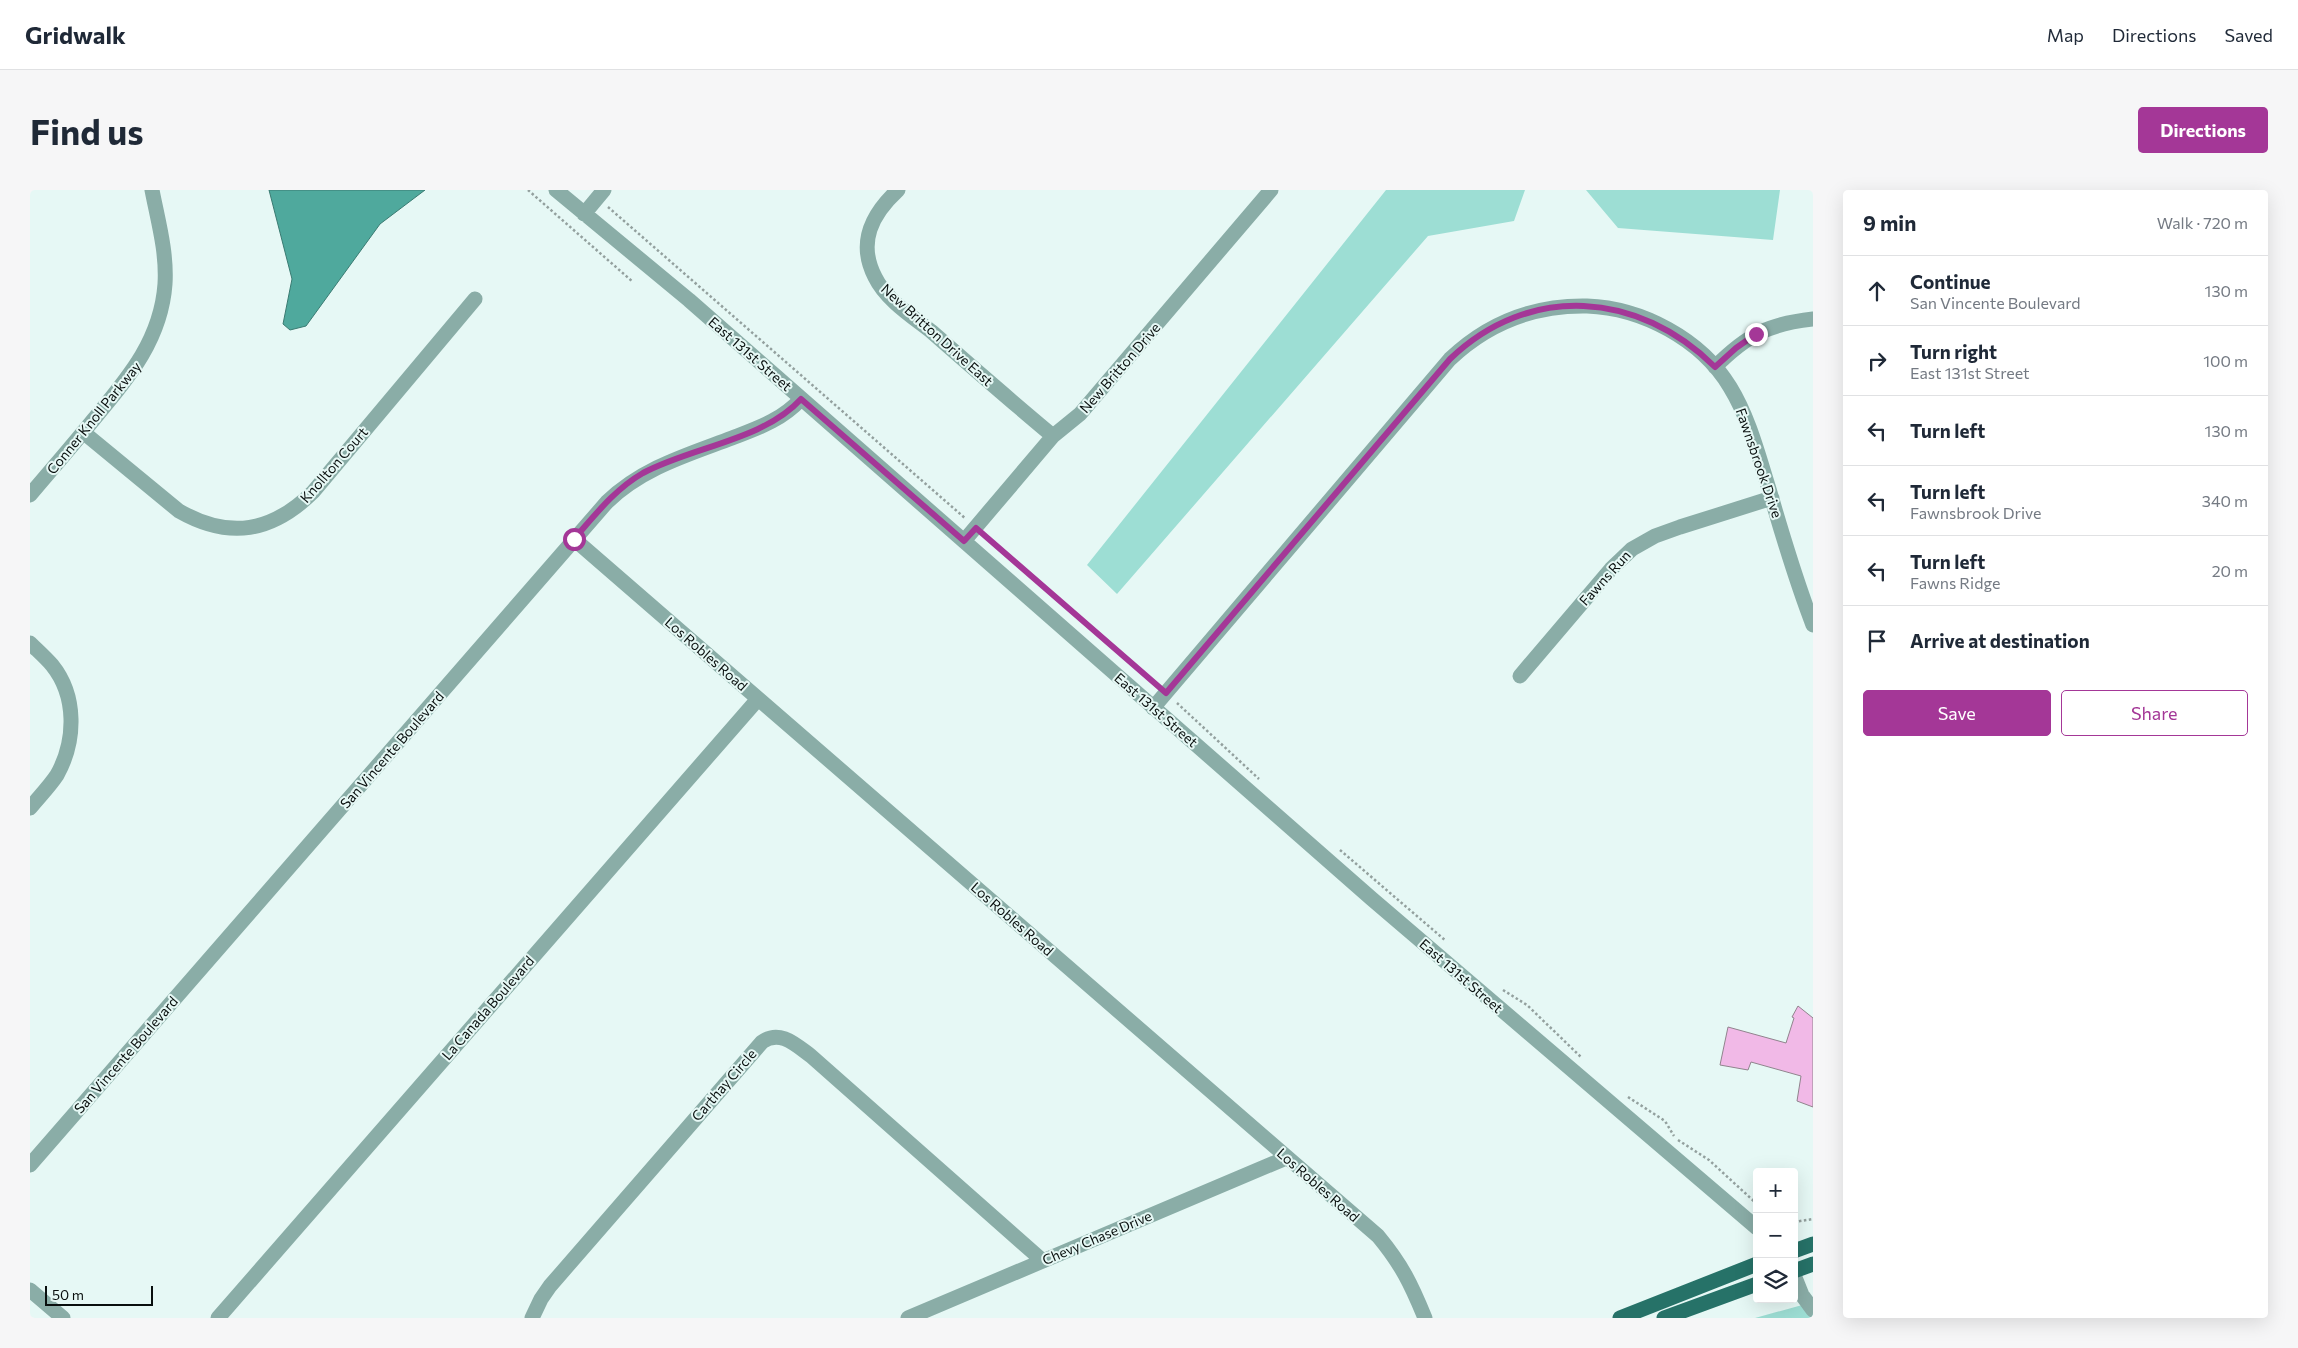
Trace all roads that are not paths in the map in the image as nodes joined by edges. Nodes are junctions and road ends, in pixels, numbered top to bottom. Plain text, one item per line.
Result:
1 (152, 190) edge
2 (556, 190) edge
3 (898, 190) edge
4 (1271, 190) edge
5 (601, 194) edge
6 (584, 214) junction
7 (475, 299) dead end
8 (1813, 319) edge
9 (1715, 367) junction
10 (801, 399) junction
11 (83, 432) junction
12 (1053, 436) junction
13 (30, 495) edge
14 (1772, 498) junction
15 (574, 539) junction
16 (964, 541) junction
17 (1813, 625) edge
18 (30, 643) edge
19 (1520, 676) dead end
20 (758, 699) junction
21 (1153, 708) junction
22 (30, 808) edge
23 (1286, 1158) junction
24 (30, 1165) edge
25 (1753, 1225) edge
26 (1813, 1244) edge
27 (1798, 1250) edge
28 (1043, 1261) junction
29 (1813, 1264) edge
30 (1753, 1266) edge
31 (1798, 1270) edge
32 (1753, 1285) edge
33 (1798, 1285) edge
34 (30, 1290) edge
35 (1813, 1310) edge
36 (63, 1318) edge
37 (218, 1318) edge
38 (532, 1318) edge
39 (908, 1318) edge
40 (1425, 1318) edge
41 (1620, 1318) edge
42 (1664, 1318) edge

1 - 11 street, Conner Knoll Parkway
2 - 6 street, East 131st Street
3 - 12 street, New Britton Drive East
4 - 12 street, New Britton Drive
5 - 6 street
6 - 10 street, East 131st Street
7 - 11 street, Knollton Court
8 - 9 street
9 - 14 street, Fawnsbrook Drive
9 - 21 street, Fawnsbrook Drive
10 - 15 street, San Vincente Boulevard
10 - 16 street, East 131st Street
11 - 13 street, Conner Knoll Parkway
12 - 16 street, New Britton Drive
14 - 17 street, Fawnsbrook Drive
14 - 19 street, Fawns Run
15 - 20 street, Los Robles Road
15 - 24 street, San Vincente Boulevard
16 - 21 street, East 131st Street
18 - 22 street
20 - 23 street, Los Robles Road
20 - 37 street, La Canada Boulevard
21 - 25 street, East 131st Street
23 - 28 street, Chevy Chase Drive
23 - 40 street, Los Robles Road
26 - 27 main road
28 - 38 street, Carthay Circle
28 - 39 street, Chevy Chase Drive
29 - 31 main road
30 - 41 main road
32 - 42 main road
33 - 35 street
34 - 36 street

